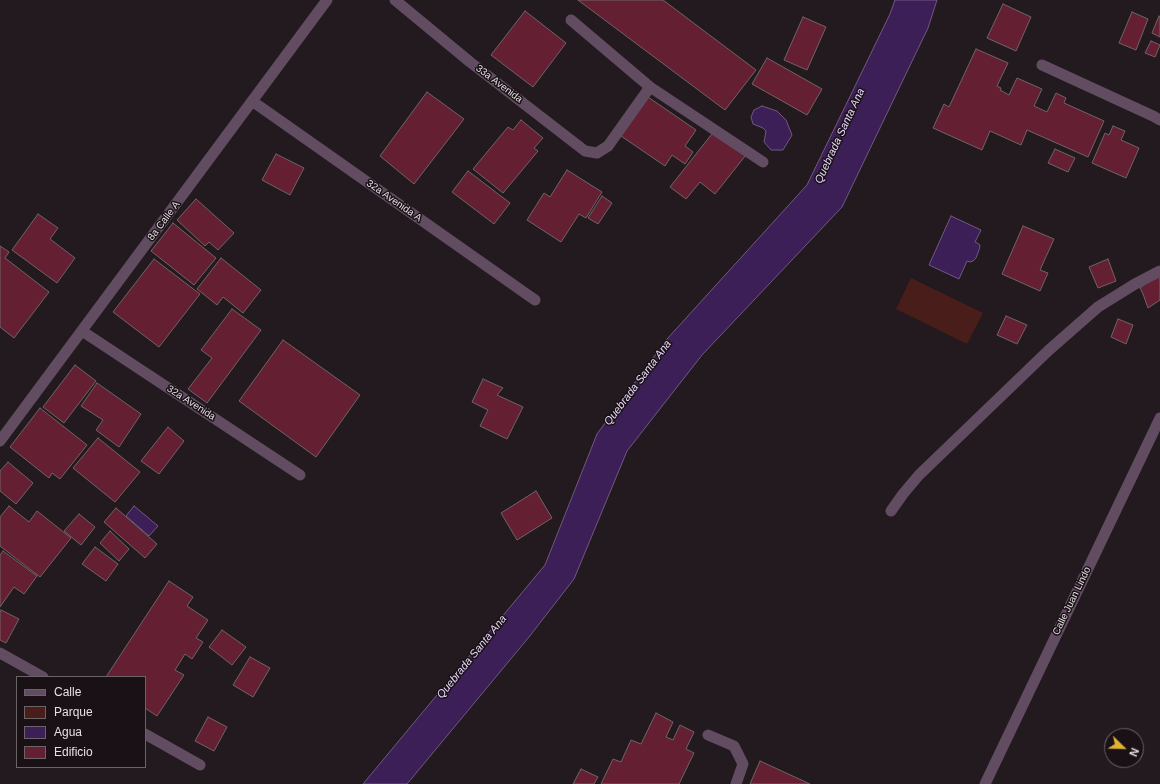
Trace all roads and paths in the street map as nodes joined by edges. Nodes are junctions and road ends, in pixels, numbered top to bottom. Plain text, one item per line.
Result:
1 (327, 0) edge
2 (395, 0) edge
3 (571, 20) dead end
4 (1042, 65) dead end
5 (650, 86) junction
6 (252, 101) junction
7 (1160, 120) edge
8 (763, 162) dead end
9 (1160, 271) edge
10 (535, 300) dead end
11 (82, 331) junction
12 (1160, 418) edge
13 (0, 441) edge
14 (300, 475) dead end
15 (891, 511) dead end
16 (0, 653) edge
17 (41, 676) edge
18 (146, 735) edge
19 (708, 735) dead end
20 (200, 765) dead end
21 (736, 784) edge
22 (985, 784) edge

1 - 6 street, 8a Calle A
2 - 5 street, 33a Avenida
3 - 5 street
4 - 7 street
5 - 8 street
6 - 10 street, 32a Avenida A
6 - 11 street, 8a Calle A
9 - 15 street
11 - 13 street, 8a Calle A
11 - 14 street, 32a Avenida
12 - 22 street, Calle Juan Lindo
16 - 17 street
18 - 20 street
19 - 21 street

